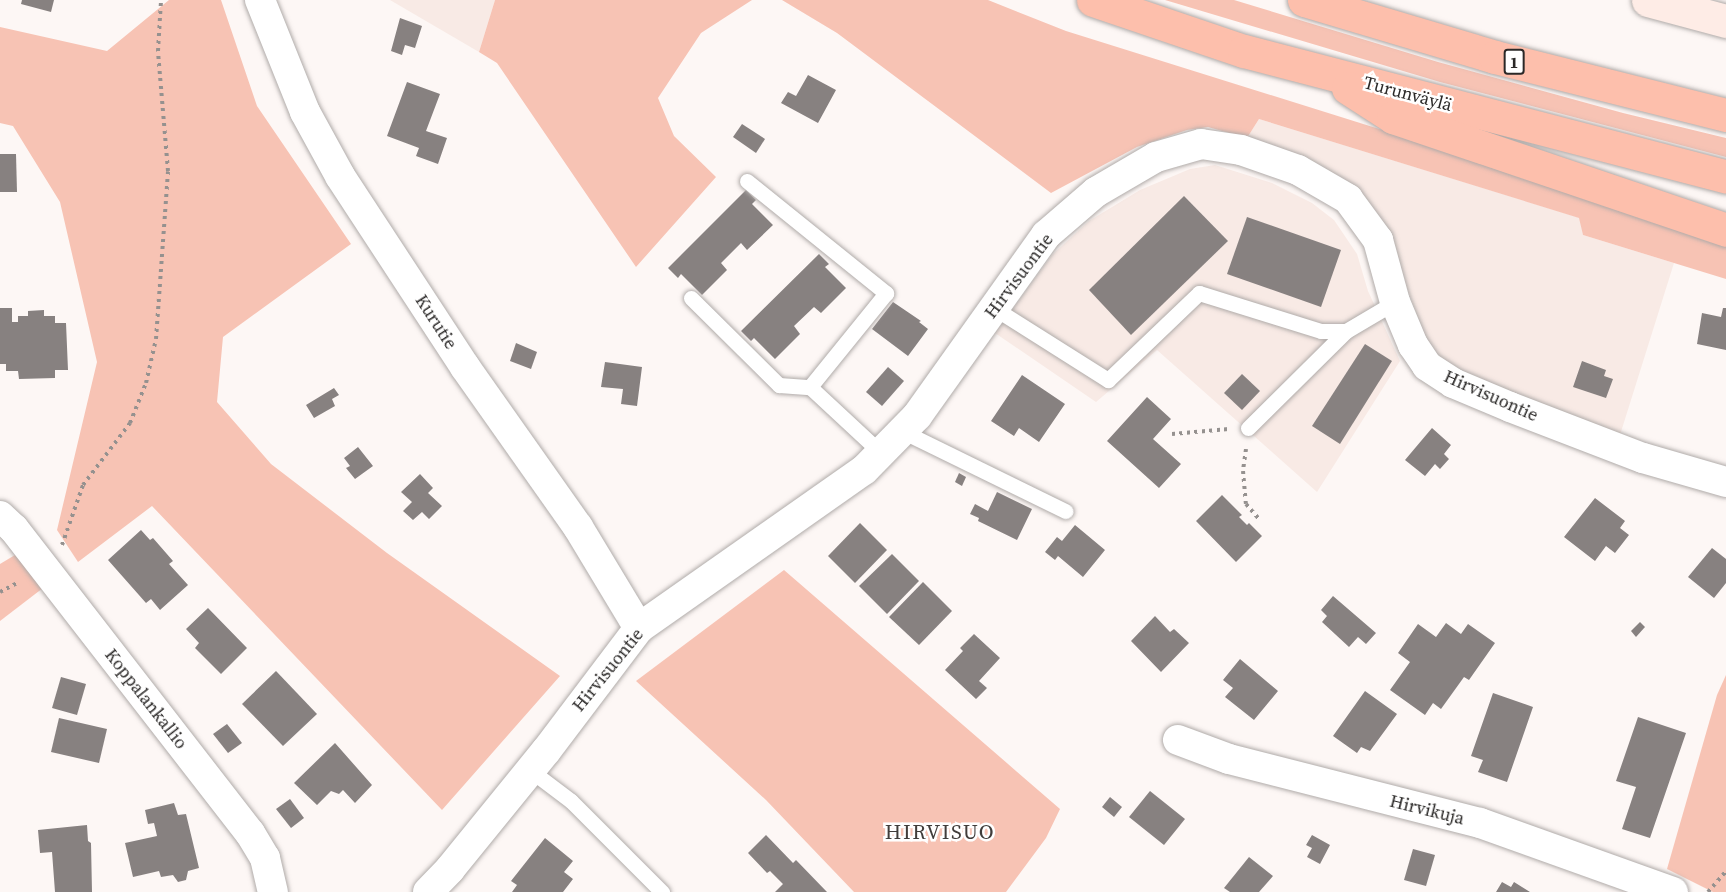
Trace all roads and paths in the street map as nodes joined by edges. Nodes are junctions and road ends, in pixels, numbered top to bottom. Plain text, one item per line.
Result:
1 (161, 0) edge
2 (261, 0) edge
3 (1093, 0) edge
4 (1304, 0) edge
5 (1648, 0) edge
6 (1726, 21) edge
7 (1324, 72) junction
8 (1726, 115) edge
9 (1726, 177) edge
10 (747, 181) dead end
11 (1726, 230) edge
12 (691, 298) dead end
13 (1395, 302) junction
14 (994, 308) junction
15 (1346, 331) junction
16 (810, 387) junction
17 (1248, 428) junction
18 (902, 431) junction
19 (1172, 434) dead end
20 (881, 453) junction
21 (1726, 482) edge
22 (1065, 511) dead end
23 (0, 516) edge
24 (1260, 520) dead end
25 (60, 549) dead end
26 (639, 628) junction
27 (1178, 740) dead end
28 (530, 770) junction
29 (1726, 871) edge
30 (273, 892) edge
31 (428, 892) edge
32 (662, 892) edge
33 (1673, 892) edge
34 (1708, 892) edge

1 - 25 path
2 - 26 street, Kurutie
3 - 7 highway, Turunväylä
4 - 8 highway, 1
5 - 6 main road
7 - 9 highway, Turunväylä
7 - 11 highway
10 - 16 lane
12 - 16 lane
13 - 14 street, Hirvisuontie
13 - 15 lane
13 - 21 street, Hirvisuontie
14 - 15 lane
14 - 18 street, Hirvisuontie
15 - 17 lane
16 - 20 lane
17 - 19 path
17 - 24 path
18 - 20 street, Hirvisuontie
18 - 22 lane
20 - 26 street, Hirvisuontie
23 - 30 street, Koppalankallio
26 - 28 street, Hirvisuontie
27 - 33 street, Hirvikuja
28 - 31 street, Hirvisuontie
28 - 32 lane
29 - 34 path

